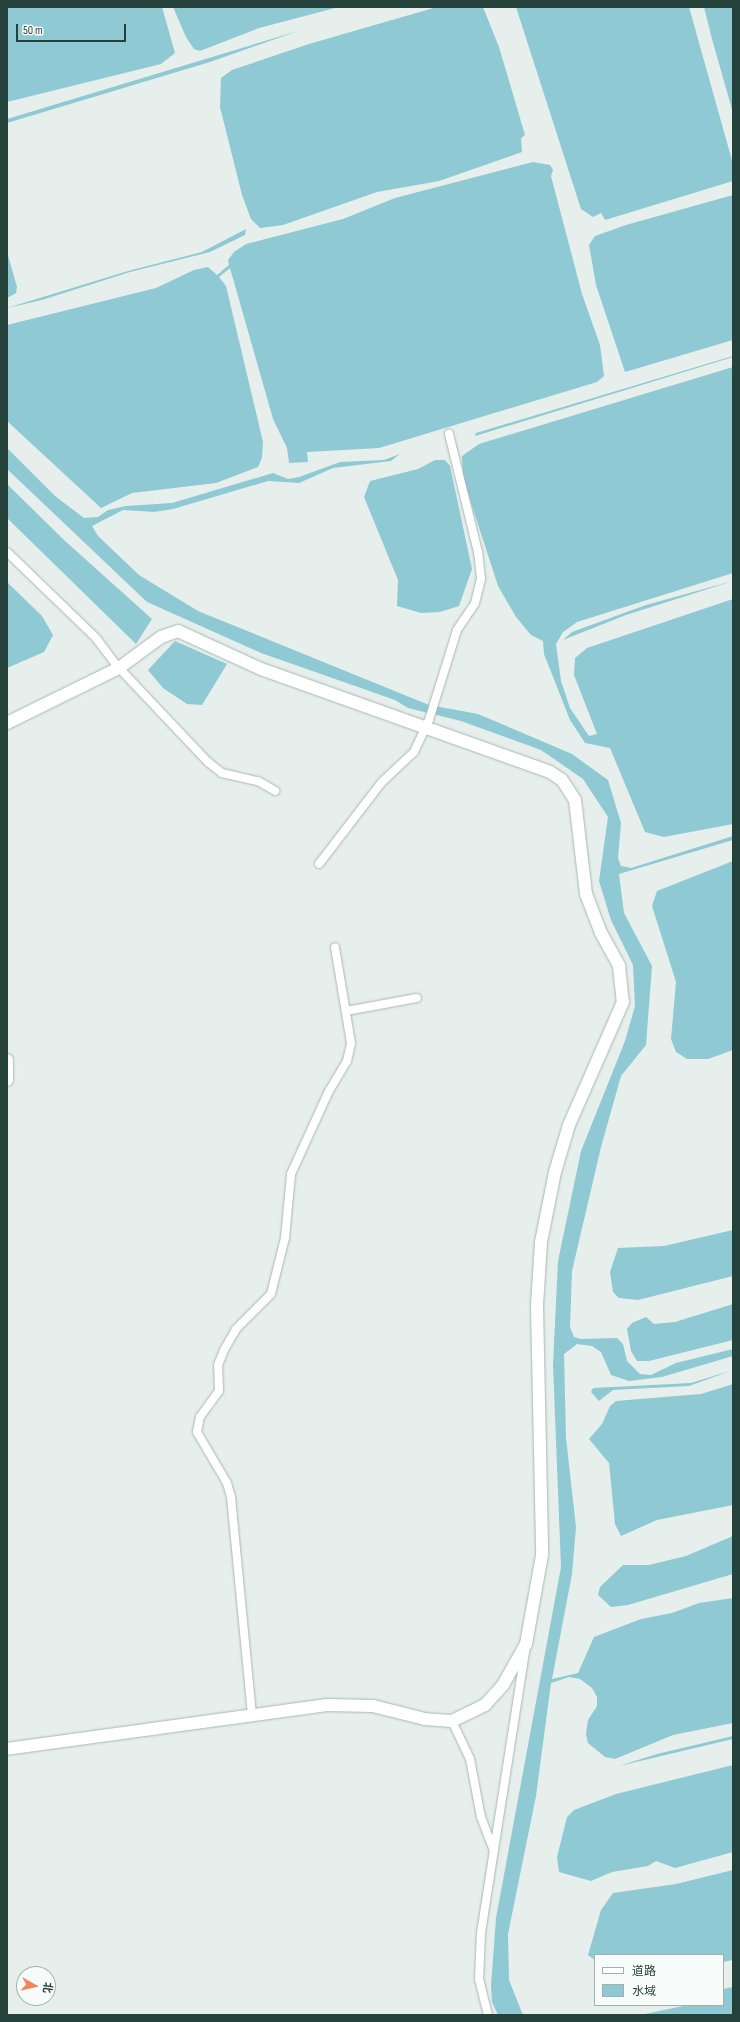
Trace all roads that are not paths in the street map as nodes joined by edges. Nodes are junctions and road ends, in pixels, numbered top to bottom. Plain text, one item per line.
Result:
1 (449, 434) dead end
2 (7, 552) edge
3 (119, 668) junction
4 (7, 724) edge
5 (427, 724) junction
6 (275, 791) dead end
7 (319, 864) dead end
8 (335, 948) dead end
9 (417, 998) dead end
10 (346, 1011) junction
11 (7, 1060) edge
12 (7, 1080) edge
13 (526, 1644) junction
14 (252, 1715) junction
15 (452, 1721) junction
16 (7, 1749) edge
17 (494, 1851) junction
18 (488, 2015) edge

1 - 5 lane
2 - 3 lane
3 - 4 street
3 - 5 street
3 - 6 lane
5 - 7 lane
5 - 13 street
8 - 10 lane
9 - 10 lane
10 - 14 lane
11 - 12 street
13 - 15 street
13 - 17 lane
14 - 15 street
14 - 16 street
15 - 17 lane
17 - 18 lane

